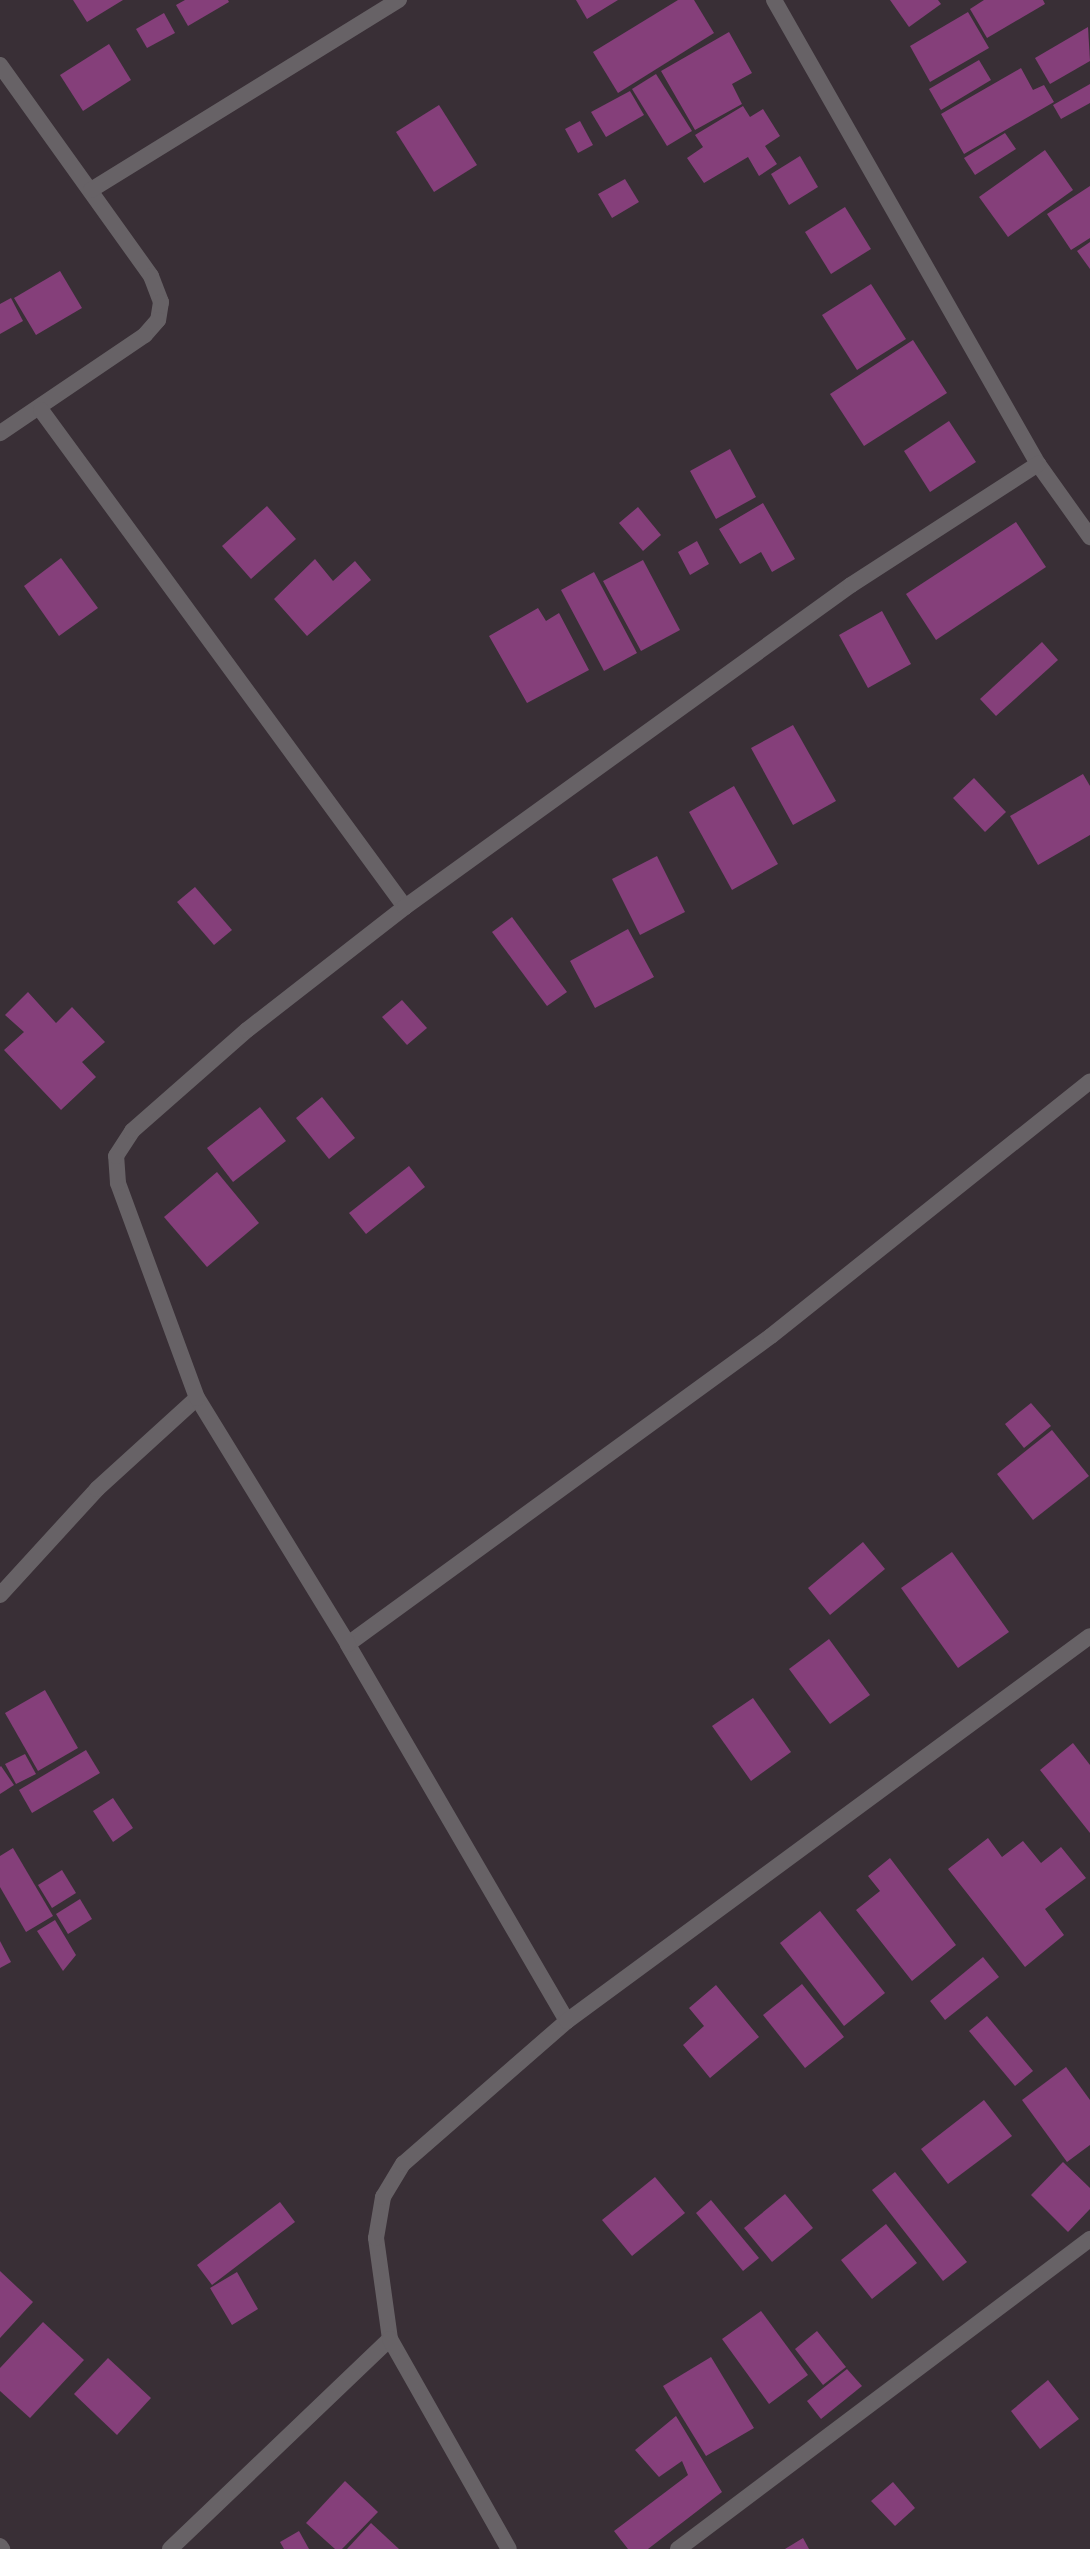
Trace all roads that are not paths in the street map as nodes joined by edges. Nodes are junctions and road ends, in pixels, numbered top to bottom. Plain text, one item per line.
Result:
1 (399, 0) edge
2 (774, 0) edge
3 (0, 65) edge
4 (91, 190) junction
5 (41, 410) junction
6 (0, 433) edge
7 (1038, 464) junction
8 (1090, 537) edge
9 (405, 908) junction
10 (1090, 1081) edge
11 (196, 1398) junction
12 (0, 1595) edge
13 (1090, 1636) edge
14 (348, 1644) junction
15 (567, 2021) junction
16 (1090, 2238) edge
17 (390, 2339) junction
18 (170, 2549) edge
19 (508, 2549) edge
20 (678, 2549) edge

1 - 4 street
2 - 7 street
3 - 4 street
4 - 5 street
5 - 6 street
5 - 9 street
7 - 8 street
7 - 9 street
9 - 11 street
10 - 14 street
11 - 12 street
11 - 14 street
13 - 15 street
14 - 15 street
15 - 17 street
16 - 20 street
17 - 18 street
17 - 19 street

